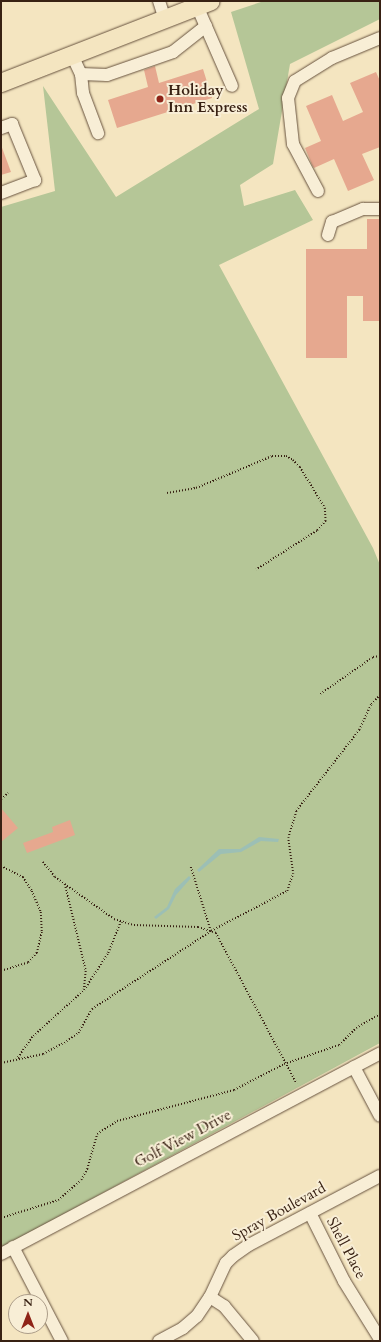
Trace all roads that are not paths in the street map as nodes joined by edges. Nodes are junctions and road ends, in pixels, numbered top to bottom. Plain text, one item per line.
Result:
1 (159, 1) edge
2 (204, 4) edge
3 (165, 19) junction
4 (206, 26) junction
5 (380, 38) edge
6 (72, 55) junction
7 (81, 74) junction
8 (1, 83) edge
9 (232, 86) dead end
10 (1, 128) edge
11 (98, 133) dead end
12 (318, 191) dead end
13 (1, 193) edge
14 (380, 209) edge
15 (328, 235) dead end
16 (380, 1053) edge
17 (354, 1067) junction
18 (380, 1116) edge
19 (380, 1176) edge
20 (310, 1213) junction
21 (14, 1247) junction
22 (1, 1254) edge
23 (210, 1297) junction
24 (380, 1339) edge
25 (62, 1341) edge
26 (159, 1341) edge
27 (253, 1341) edge

1 - 3 street
2 - 3 highway
2 - 4 street
3 - 6 highway
4 - 7 street
4 - 9 street
5 - 12 street
6 - 7 street
6 - 8 highway
7 - 11 street
10 - 13 street
14 - 15 street
16 - 17 street, Golf View Drive
17 - 18 street
17 - 21 street, Golf View Drive
19 - 20 street, Spray Boulevard
20 - 23 street, Spray Boulevard
20 - 24 street, Shell Place
21 - 22 street, Golf View Drive
21 - 25 street
23 - 26 street, Spray Boulevard
23 - 27 street

